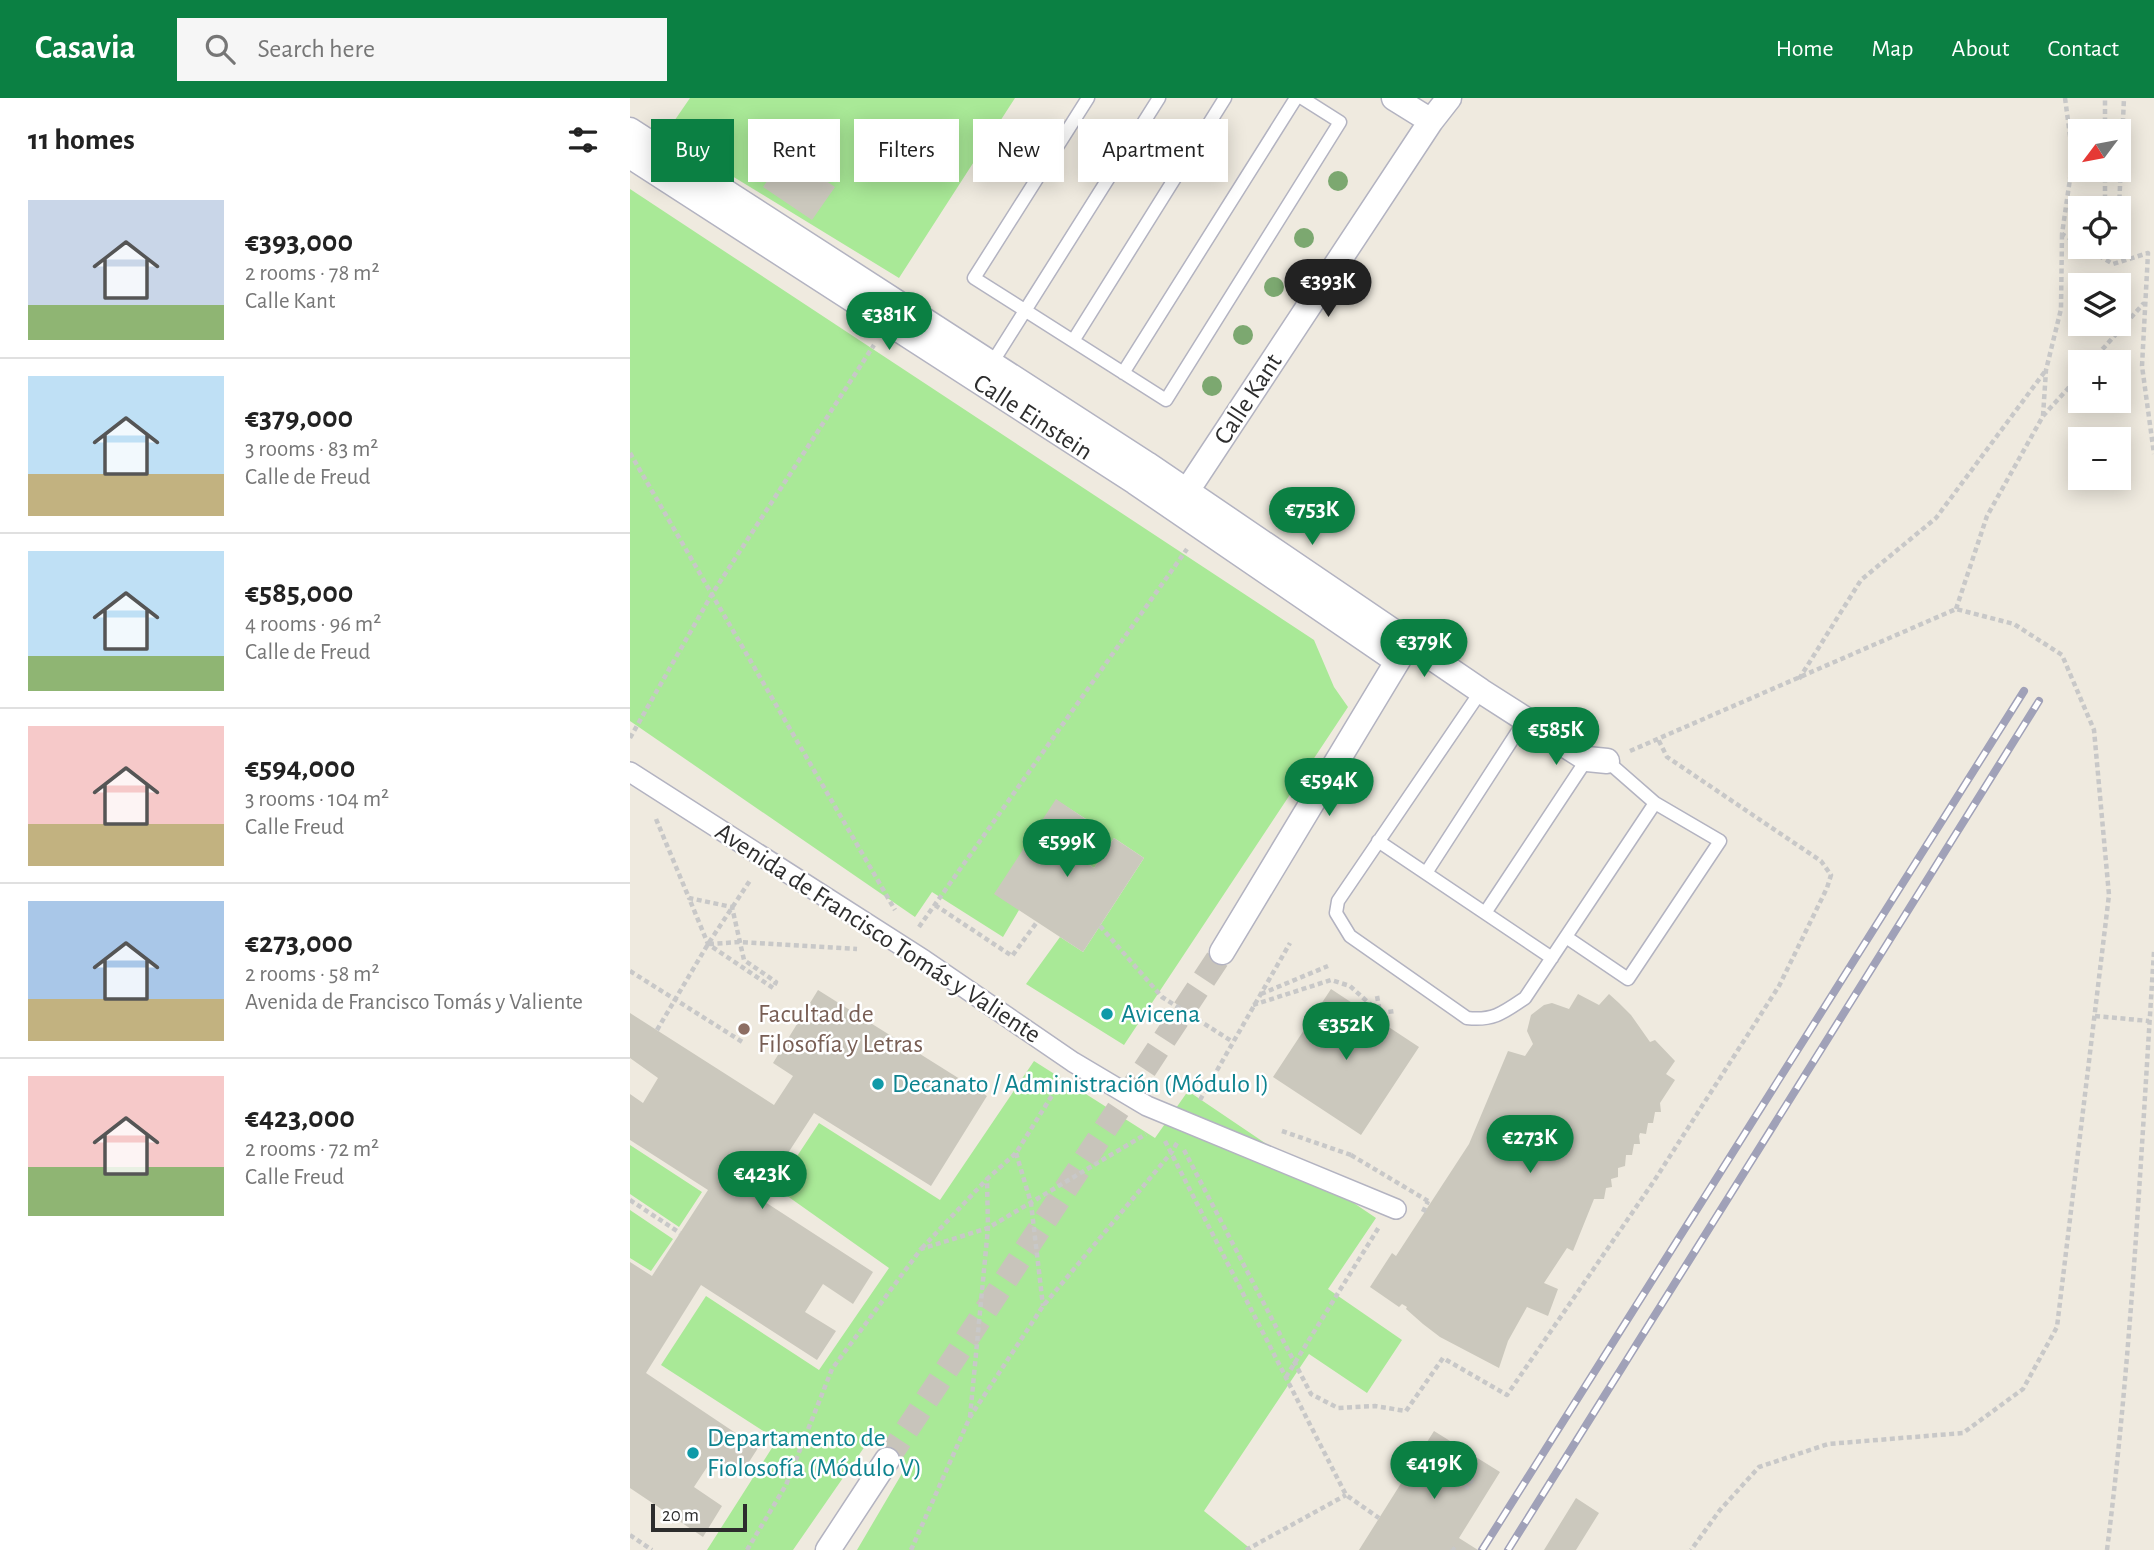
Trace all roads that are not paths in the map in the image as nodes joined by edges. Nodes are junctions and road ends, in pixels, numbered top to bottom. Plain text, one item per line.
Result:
1 (1088, 98) edge
2 (1159, 98) edge
3 (1225, 98) edge
4 (1296, 98) edge
5 (1302, 98) edge
6 (1394, 98) edge
7 (1449, 98) edge
8 (1431, 121) junction
9 (630, 130) edge
10 (630, 156) edge
11 (1025, 311) junction
12 (1073, 341) junction
13 (992, 363) junction
14 (1123, 373) junction
15 (1181, 500) junction
16 (1403, 651) junction
17 (1481, 691) junction
18 (1525, 720) junction
19 (1597, 760) junction
20 (630, 772) edge
21 (1655, 803) junction
22 (1378, 841) junction
23 (1426, 873) junction
24 (1485, 914) junction
25 (1566, 937) junction
26 (1222, 952) tunnel mouth
27 (1552, 958) junction
28 (1394, 1208) road end
29 (887, 1460) tunnel mouth
30 (828, 1550) edge

1 - 11 lane
2 - 11 lane
3 - 12 lane
4 - 14 lane
5 - 14 lane
6 - 8 street
7 - 8 street, Calle Kant
8 - 15 street, Calle Kant
9 - 13 street, Calle Einstein
10 - 15 street, Calle Einstein
11 - 12 lane
11 - 13 lane
12 - 14 lane
13 - 15 street, Calle Einstein
15 - 16 street
15 - 16 street, Calle Einstein
16 - 17 street
16 - 26 street
17 - 18 street
17 - 22 lane
18 - 19 street
18 - 23 lane
19 - 21 lane
19 - 24 lane
20 - 28 street, Avenida de Francisco Tomás y Valiente
21 - 25 lane
21 - 25 lane
22 - 23 lane
22 - 27 lane
23 - 24 lane
24 - 27 lane
25 - 27 lane
29 - 30 street

